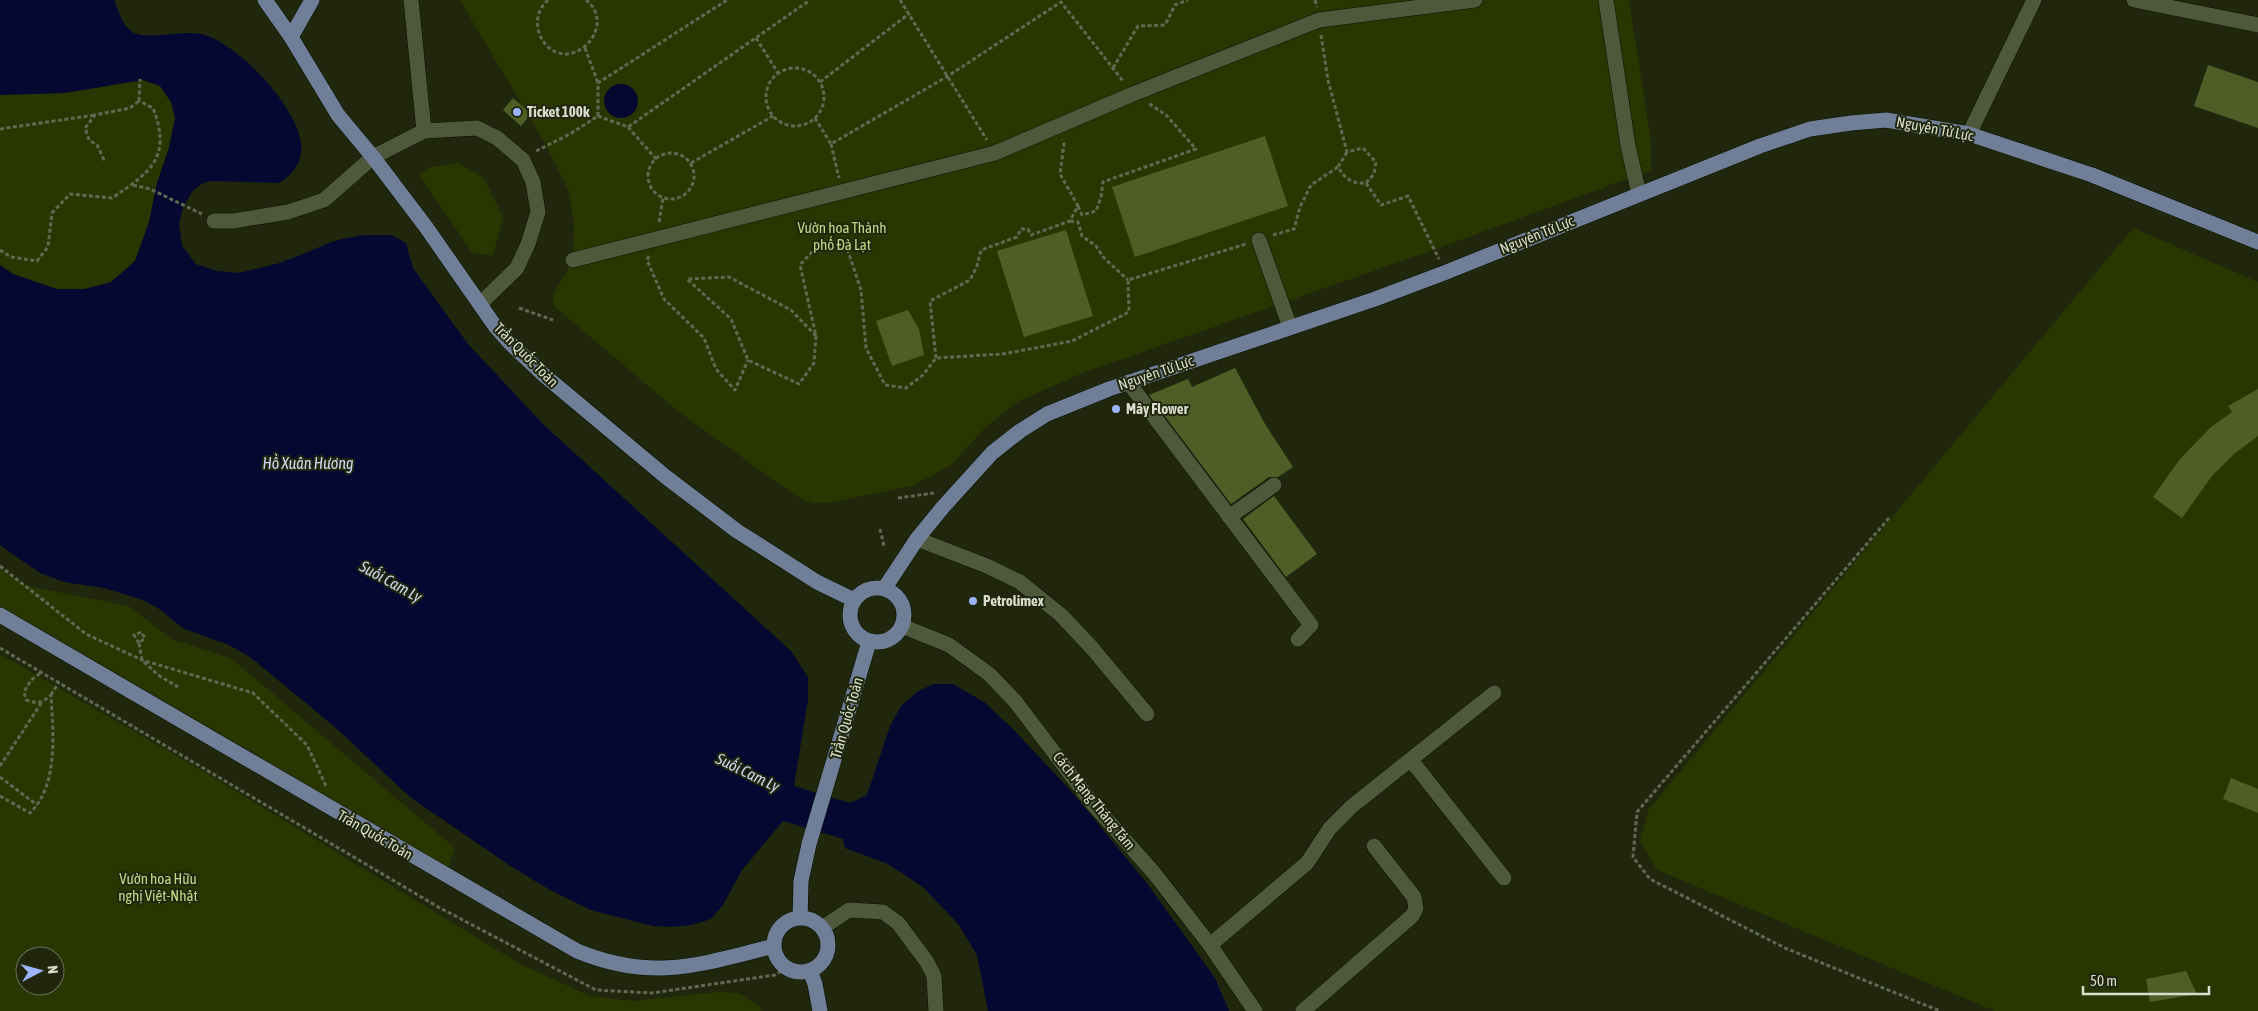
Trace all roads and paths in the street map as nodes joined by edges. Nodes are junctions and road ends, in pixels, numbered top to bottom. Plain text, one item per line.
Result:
1 (265, 0) edge
2 (312, 0) edge
3 (411, 0) edge
4 (548, 0) edge
5 (595, 0) edge
6 (727, 0) edge
7 (810, 0) edge
8 (900, 0) edge
9 (1188, 0) edge
10 (1474, 0) edge
11 (1606, 0) edge
12 (2034, 0) edge
13 (2134, 0) edge
14 (588, 1) edge
15 (910, 13) junction
16 (1319, 20) junction
17 (2258, 25) edge
18 (291, 36) junction
19 (756, 38) junction
20 (585, 48) junction
21 (1113, 68) junction
22 (778, 73) junction
23 (948, 76) junction
24 (140, 79) dead end
25 (820, 82) junction
26 (598, 83) junction
27 (1133, 94) junction
28 (139, 102) junction
29 (95, 116) junction
30 (598, 116) junction
31 (773, 116) junction
32 (815, 118) junction
33 (628, 127) junction
34 (1056, 128) junction
35 (0, 129) edge
36 (424, 131) junction
37 (1968, 134) junction
38 (831, 144) junction
39 (1347, 152) junction
40 (995, 153) junction
41 (373, 157) junction
42 (656, 159) junction
43 (104, 160) dead end
44 (522, 160) junction
45 (690, 163) junction
46 (1338, 167) junction
47 (1366, 183) junction
48 (132, 185) junction
49 (842, 192) junction
50 (1639, 194) junction
51 (662, 198) junction
52 (1078, 206) junction
53 (192, 209) dead end
54 (214, 221) dead end
55 (1070, 221) junction
56 (658, 238) junction
57 (1259, 240) junction
58 (2258, 242) edge
59 (0, 250) edge
60 (573, 260) dead end
61 (1444, 273) junction
62 (1128, 280) junction
63 (480, 304) junction
64 (519, 308) dead end
65 (554, 320) dead end
66 (1290, 327) junction
67 (816, 336) junction
68 (936, 358) junction
69 (748, 360) junction
70 (1128, 382) junction
71 (1274, 485) dead end
72 (941, 492) dead end
73 (898, 498) dead end
74 (1229, 517) junction
75 (1889, 518) dead end
76 (880, 529) dead end
77 (917, 539) junction
78 (884, 546) dead end
79 (0, 566) edge
80 (884, 589) junction
81 (854, 600) junction
82 (0, 615) edge
83 (902, 626) junction
84 (1298, 639) dead end
85 (869, 642) junction
86 (139, 643) dead end
87 (142, 660) junction
88 (42, 672) dead end
89 (58, 682) dead end
90 (178, 686) dead end
91 (1494, 693) dead end
92 (51, 695) junction
93 (42, 702) junction
94 (1147, 714) dead end
95 (1411, 760) junction
96 (0, 766) edge
97 (0, 777) edge
98 (327, 789) dead end
99 (0, 796) edge
100 (38, 806) junction
101 (1374, 846) dead end
102 (1504, 878) dead end
103 (800, 918) junction
104 (822, 928) junction
105 (1210, 945) junction
106 (774, 946) junction
107 (810, 971) junction
108 (820, 1011) edge
109 (936, 1011) edge
110 (1255, 1011) edge
111 (1303, 1011) edge
112 (1940, 1011) edge

1 - 18 main road, Trần Quốc Toản
2 - 18 main road
3 - 36 street
4 - 20 path
5 - 14 path
6 - 26 path
7 - 19 path
8 - 15 path
9 - 21 path
10 - 16 street
11 - 50 street
12 - 37 street
13 - 17 street
14 - 20 path
15 - 23 path
15 - 25 path
16 - 27 street
16 - 39 path
18 - 41 main road, Trần Quốc Toản
19 - 22 path
19 - 33 path
20 - 26 path
21 - 23 path
21 - 27 path
22 - 25 path
22 - 31 path
23 - 38 path
23 - 40 path
24 - 28 path
25 - 32 path
26 - 30 path
27 - 34 street
27 - 52 path
28 - 29 path
28 - 48 path
29 - 35 path
29 - 43 path
30 - 33 path
30 - 44 path
31 - 32 path
31 - 45 path
32 - 38 path
33 - 42 path
34 - 40 street
34 - 52 path
36 - 41 street
36 - 44 street
37 - 50 main road, Nguyên Tử Lực
37 - 58 main road, Nguyên Tử Lực
38 - 49 path
39 - 46 path
39 - 47 path
40 - 49 street
41 - 54 street
41 - 63 main road, Trần Quốc Toản
42 - 45 path
42 - 51 path
44 - 63 street
45 - 51 path
46 - 47 path
46 - 57 path
47 - 61 path
48 - 53 path
48 - 59 path
49 - 56 street
50 - 61 main road, Nguyên Tử Lực
51 - 56 path
52 - 55 path
55 - 62 path
55 - 68 path
56 - 60 street
56 - 69 path
57 - 62 path
57 - 66 street
61 - 66 main road, Nguyên Tử Lực
62 - 68 path
63 - 81 main road, Trần Quốc Toản
64 - 65 path
66 - 70 main road, Nguyên Tử Lực
67 - 68 path
67 - 69 path
67 - 69 path
70 - 74 street
70 - 77 main road, Nguyên Tử Lực
71 - 74 street
72 - 73 path
74 - 84 street
75 - 112 path
76 - 78 path
77 - 80 main road, Nguyên Tử Lực
77 - 94 street
79 - 87 path
80 - 81 main road
80 - 83 main road
81 - 85 main road
82 - 106 main road, Trần Quốc Toản
83 - 85 main road
83 - 105 street, Cách Mạng Tháng Tám
85 - 103 main road, Trần Quốc Toản
86 - 87 path
87 - 90 path
87 - 98 path
88 - 93 path
89 - 92 path
91 - 95 street
92 - 93 path
92 - 100 path
93 - 96 path
95 - 102 street
95 - 105 street
97 - 100 path
99 - 100 path
101 - 111 street
103 - 104 main road
103 - 106 main road
104 - 107 main road
104 - 109 street
105 - 110 street, Cách Mạng Tháng Tám
106 - 107 main road
107 - 108 main road

